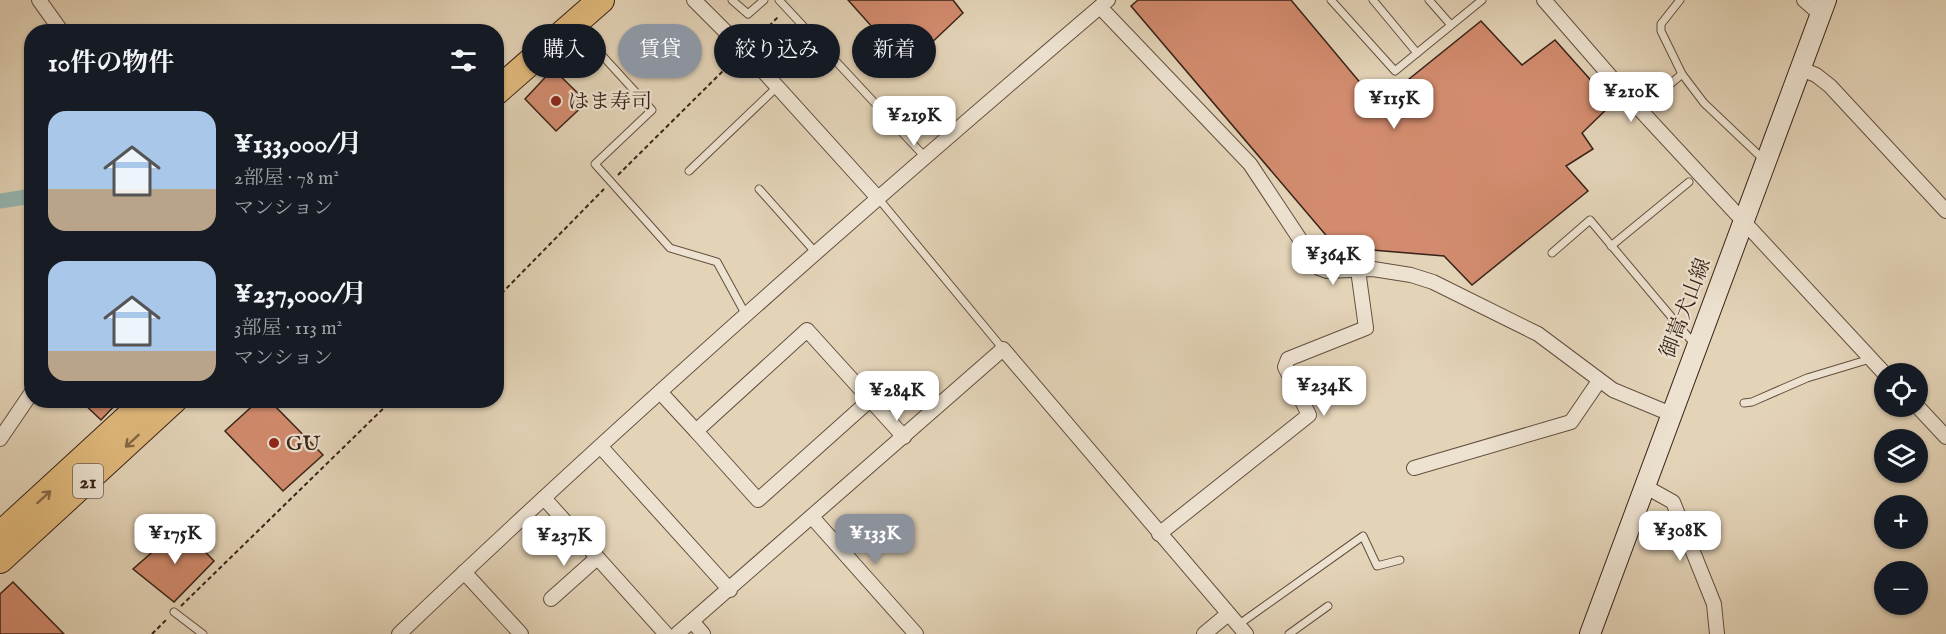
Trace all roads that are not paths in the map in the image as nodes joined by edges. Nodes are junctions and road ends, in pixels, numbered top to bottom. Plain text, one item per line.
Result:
1 (39, 0) edge
2 (601, 0) edge
3 (694, 0) edge
4 (732, 0) edge
5 (764, 0) edge
6 (779, 0) edge
7 (1331, 0) edge
8 (1373, 0) edge
9 (1429, 0) edge
10 (1482, 0) edge
11 (1544, 0) edge
12 (1680, 0) edge
13 (1804, 0) edge
14 (1104, 3) edge
15 (1472, 3) edge
16 (1823, 7) edge
17 (576, 12) edge
18 (56, 24) edge
19 (1451, 25) junction
20 (1417, 53) junction
21 (504, 64) edge
22 (1801, 69) junction
23 (1682, 74) junction
24 (504, 84) edge
25 (777, 87) junction
26 (1640, 110) junction
27 (925, 157) junction
28 (1766, 162) junction
29 (689, 171) dead end
30 (1689, 182) dead end
31 (759, 189) dead end
32 (878, 198) junction
33 (1946, 211) edge
34 (1744, 223) junction
35 (1611, 246) junction
36 (1552, 253) dead end
37 (817, 254) junction
38 (1358, 270) junction
39 (747, 316) junction
40 (1697, 347) junction
41 (1003, 349) junction
42 (1870, 359) junction
43 (1874, 363) edge
44 (1599, 381) junction
45 (661, 393) junction
46 (870, 400) junction
47 (1744, 403) dead end
48 (24, 404) edge
49 (138, 408) edge
50 (165, 408) edge
51 (1671, 414) junction
52 (1927, 417) edge
53 (696, 431) junction
54 (904, 437) junction
55 (1946, 437) edge
56 (0, 439) edge
57 (601, 447) junction
58 (1414, 468) dead end
59 (1646, 488) junction
60 (544, 498) junction
61 (812, 517) junction
62 (1159, 534) junction
63 (0, 535) edge
64 (597, 558) junction
65 (0, 560) edge
66 (1400, 560) dead end
67 (464, 572) junction
68 (729, 590) junction
69 (551, 599) dead end
70 (1328, 606) dead end
71 (174, 612) road end
72 (1228, 614) junction
73 (692, 621) junction
74 (1242, 629) edge
75 (202, 634) edge
76 (399, 634) edge
77 (521, 634) edge
78 (666, 634) edge
79 (677, 634) edge
80 (703, 634) edge
81 (916, 634) edge
82 (1204, 634) edge
83 (1289, 634) edge
84 (1590, 634) edge
85 (1718, 634) edge

1 - 18 street
2 - 17 highway
3 - 25 street
4 - 5 lane
6 - 27 lane
7 - 20 lane
8 - 20 lane
9 - 19 lane
10 - 15 lane
11 - 26 street
12 - 23 lane
13 - 16 street
14 - 27 street
14 - 38 street
15 - 19 lane
16 - 22 main road, 御嵩犬山線
17 - 21 highway
17 - 24 highway
17 - 39 lane
19 - 20 lane
22 - 28 main road, 御嵩犬山線
22 - 33 street
23 - 26 lane
23 - 28 lane
25 - 29 lane
25 - 32 street
26 - 34 street
27 - 32 street
28 - 34 main road, 御嵩犬山線
30 - 35 lane
31 - 37 lane
32 - 37 street
32 - 41 lane
34 - 40 main road, 御嵩犬山線
34 - 42 street
35 - 36 lane
35 - 40 lane
37 - 39 street
38 - 44 street
38 - 62 street
39 - 45 street
40 - 51 main road, 御嵩犬山線
41 - 54 street
41 - 62 street
42 - 43 street
42 - 47 lane
44 - 51 street
44 - 58 street
45 - 53 street
45 - 57 street
46 - 53 street
46 - 53 street
46 - 54 street
48 - 56 street
63 -> 49 highway, 21
50 -> 65 highway, 21
51 - 59 main road, 御嵩犬山線
52 - 55 street
54 - 61 street
57 - 60 street
57 - 68 street
59 - 84 main road, 御嵩犬山線
59 - 85 street
60 - 64 street
60 - 67 street
61 - 68 street
61 - 81 street
62 - 72 street
64 - 69 street
64 - 78 street
66 - 74 lane
67 - 76 street
67 - 77 street
68 - 73 street
70 - 83 lane
71 - 75 lane
72 - 74 street
72 - 82 street
73 - 79 street
73 - 80 street

